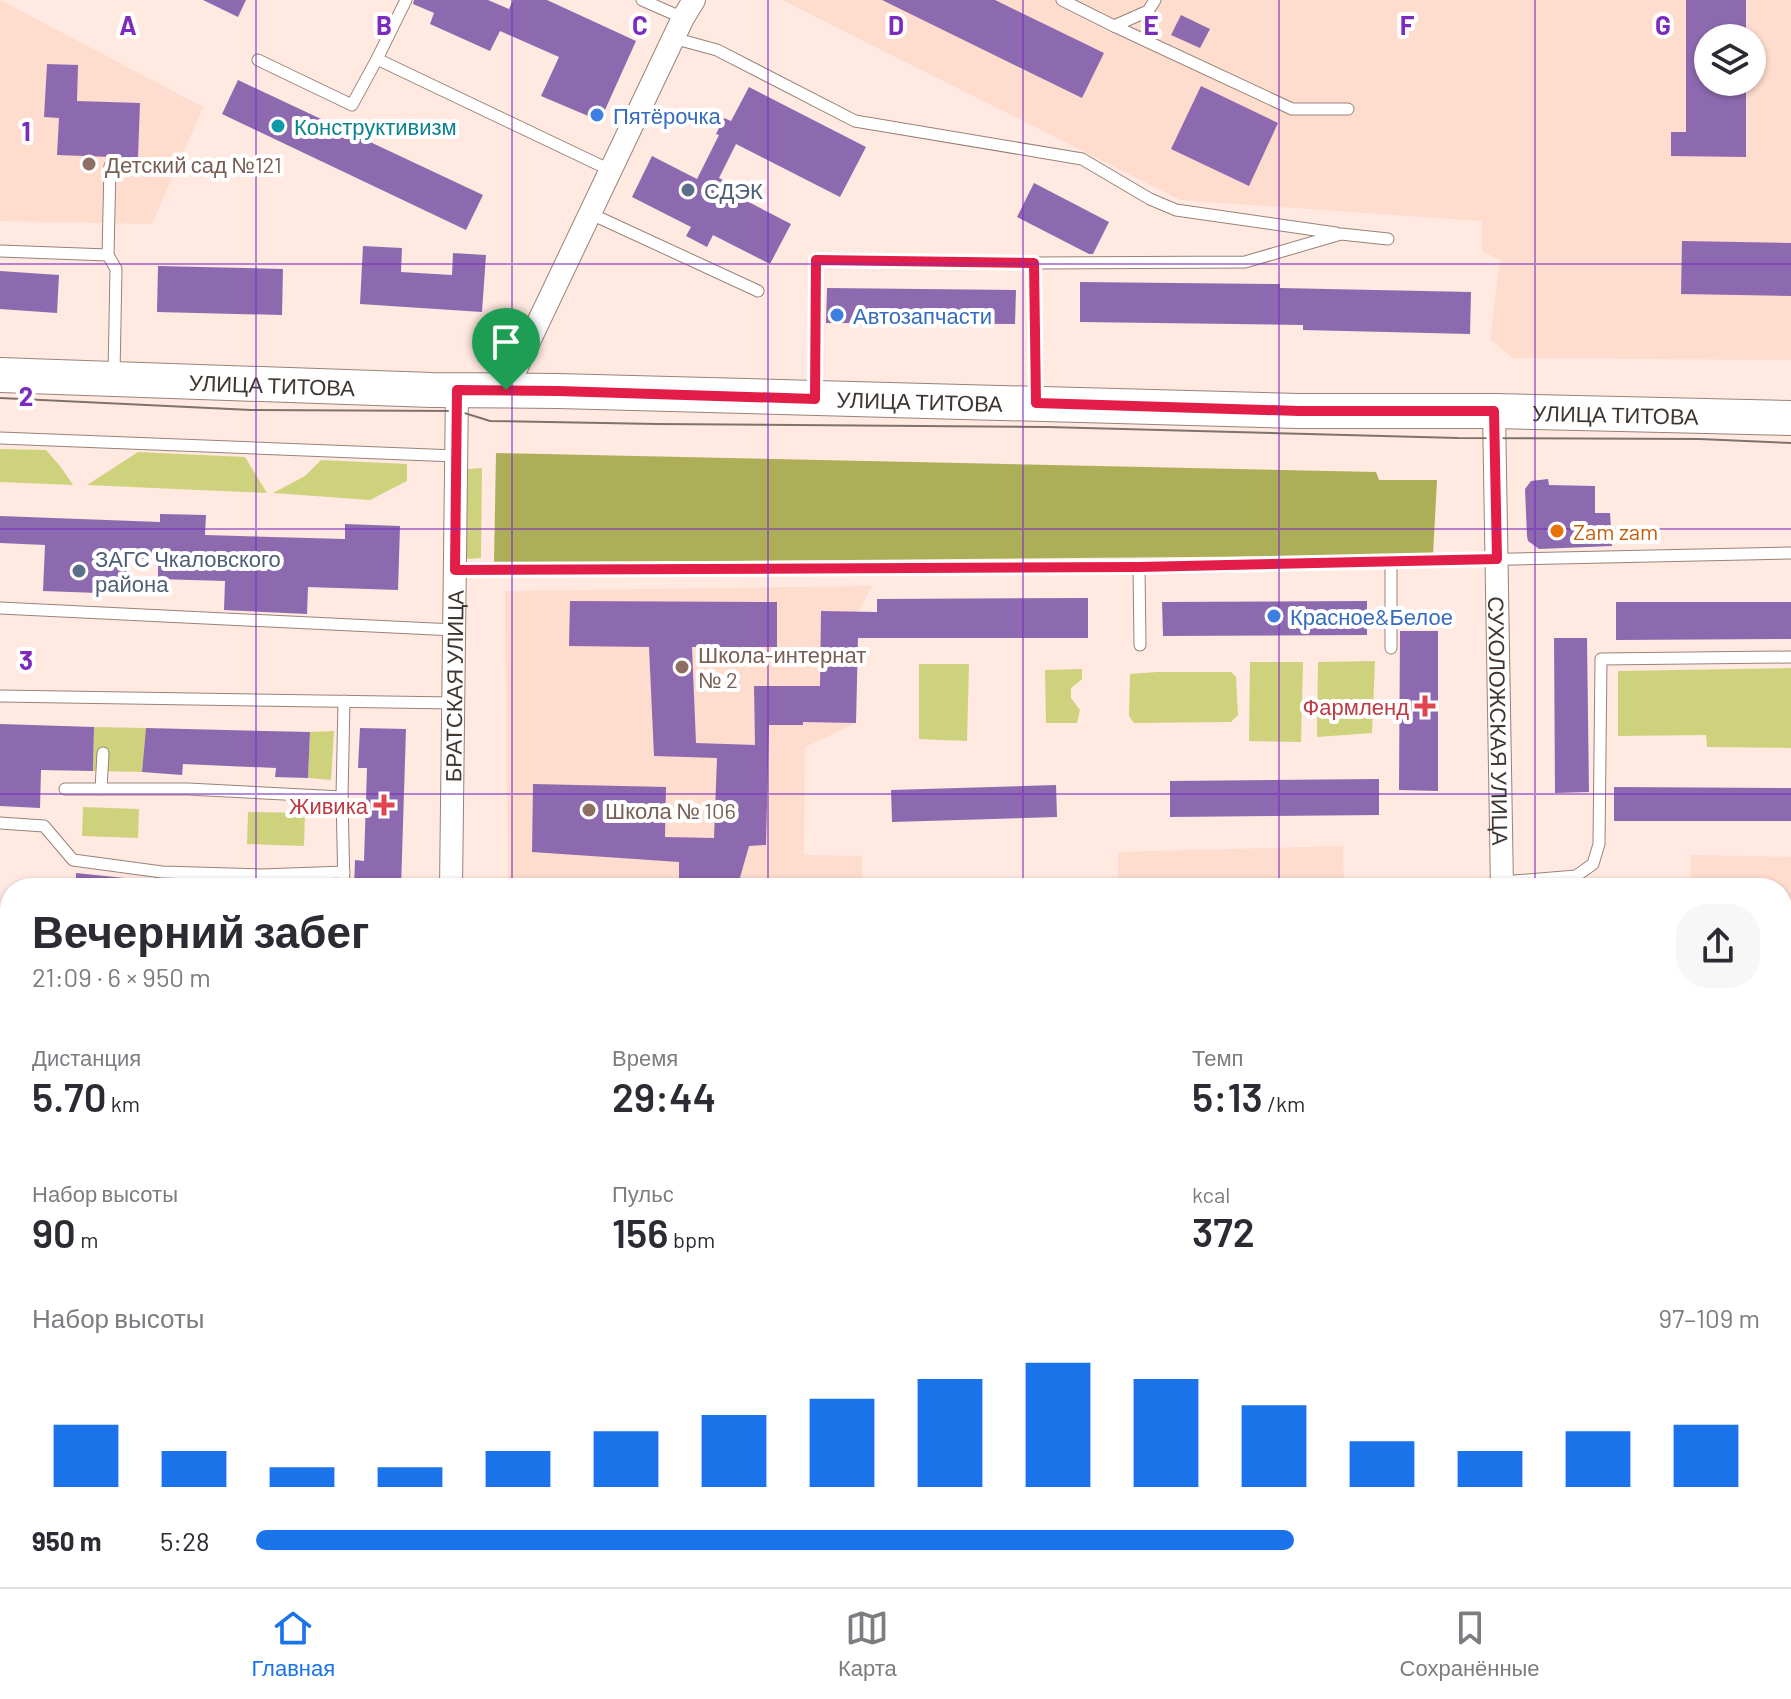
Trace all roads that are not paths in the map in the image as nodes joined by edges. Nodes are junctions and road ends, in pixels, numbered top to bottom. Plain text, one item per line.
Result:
1 (406, 0) edge
2 (642, 0) edge
3 (1062, 0) edge
4 (1155, 0) edge
5 (688, 9) edge
6 (1114, 26) junction
7 (673, 38) junction
8 (377, 59) junction
9 (258, 60) dead end
10 (1348, 109) dead end
11 (110, 166) dead end
12 (610, 170) junction
13 (589, 213) junction
14 (1341, 234) junction
15 (1388, 239) dead end
16 (0, 251) edge
17 (108, 255) junction
18 (1034, 263) junction
19 (758, 291) dead end
20 (0, 375) edge
21 (114, 379) junction
22 (457, 390) junction
23 (506, 390) junction
24 (815, 399) junction
25 (1036, 403) junction
26 (1494, 411) junction
27 (1791, 418) edge
28 (0, 438) edge
29 (456, 456) junction
30 (1791, 553) edge
31 (1497, 559) junction
32 (1391, 561) junction
33 (1139, 567) junction
34 (455, 570) junction
35 (0, 608) edge
36 (454, 630) junction
37 (1140, 645) dead end
38 (1391, 648) dead end
39 (1791, 657) edge
40 (0, 696) edge
41 (344, 701) junction
42 (454, 703) junction
43 (103, 753) dead end
44 (65, 789) dead end
45 (101, 789) junction
46 (342, 797) junction
47 (0, 823) edge
48 (344, 872) junction
49 (344, 878) edge
50 (451, 878) edge
51 (1502, 878) edge
52 (1560, 878) edge

1 - 8 lane
2 - 5 lane
3 - 6 lane
4 - 6 lane
5 - 7 street
6 - 10 lane
7 - 12 street
7 - 14 lane
8 - 9 lane
8 - 12 lane
11 - 17 lane
12 - 13 street
13 - 19 lane
13 - 23 street
14 - 15 lane
14 - 18 lane
16 - 17 lane
17 - 21 lane
18 - 24 lane
18 - 25 lane
20 - 21 main road, УЛИЦА ТИТОВА
21 - 22 main road, УЛИЦА ТИТОВА
22 - 23 main road, УЛИЦА ТИТОВА
22 - 29 street, БРАТСКАЯ УЛИЦА
23 - 24 main road, УЛИЦА ТИТОВА
24 - 25 main road, УЛИЦА ТИТОВА
25 - 26 main road, УЛИЦА ТИТОВА
26 - 27 main road, УЛИЦА ТИТОВА
26 - 31 street, СУХОЛОЖСКАЯ УЛИЦА
28 - 29 lane
29 - 34 street, БРАТСКАЯ УЛИЦА
30 - 31 lane
31 - 32 lane
31 - 51 street, СУХОЛОЖСКАЯ УЛИЦА
32 - 33 lane
32 - 38 lane
33 - 34 lane
33 - 37 lane
34 - 36 street, БРАТСКАЯ УЛИЦА
35 - 36 lane
36 - 42 street, БРАТСКАЯ УЛИЦА
39 - 52 lane
40 - 41 lane
41 - 42 lane
41 - 46 lane
42 - 50 street, БРАТСКАЯ УЛИЦА
43 - 45 lane
44 - 45 lane
45 - 46 lane
46 - 48 lane
47 - 48 lane
48 - 49 lane

